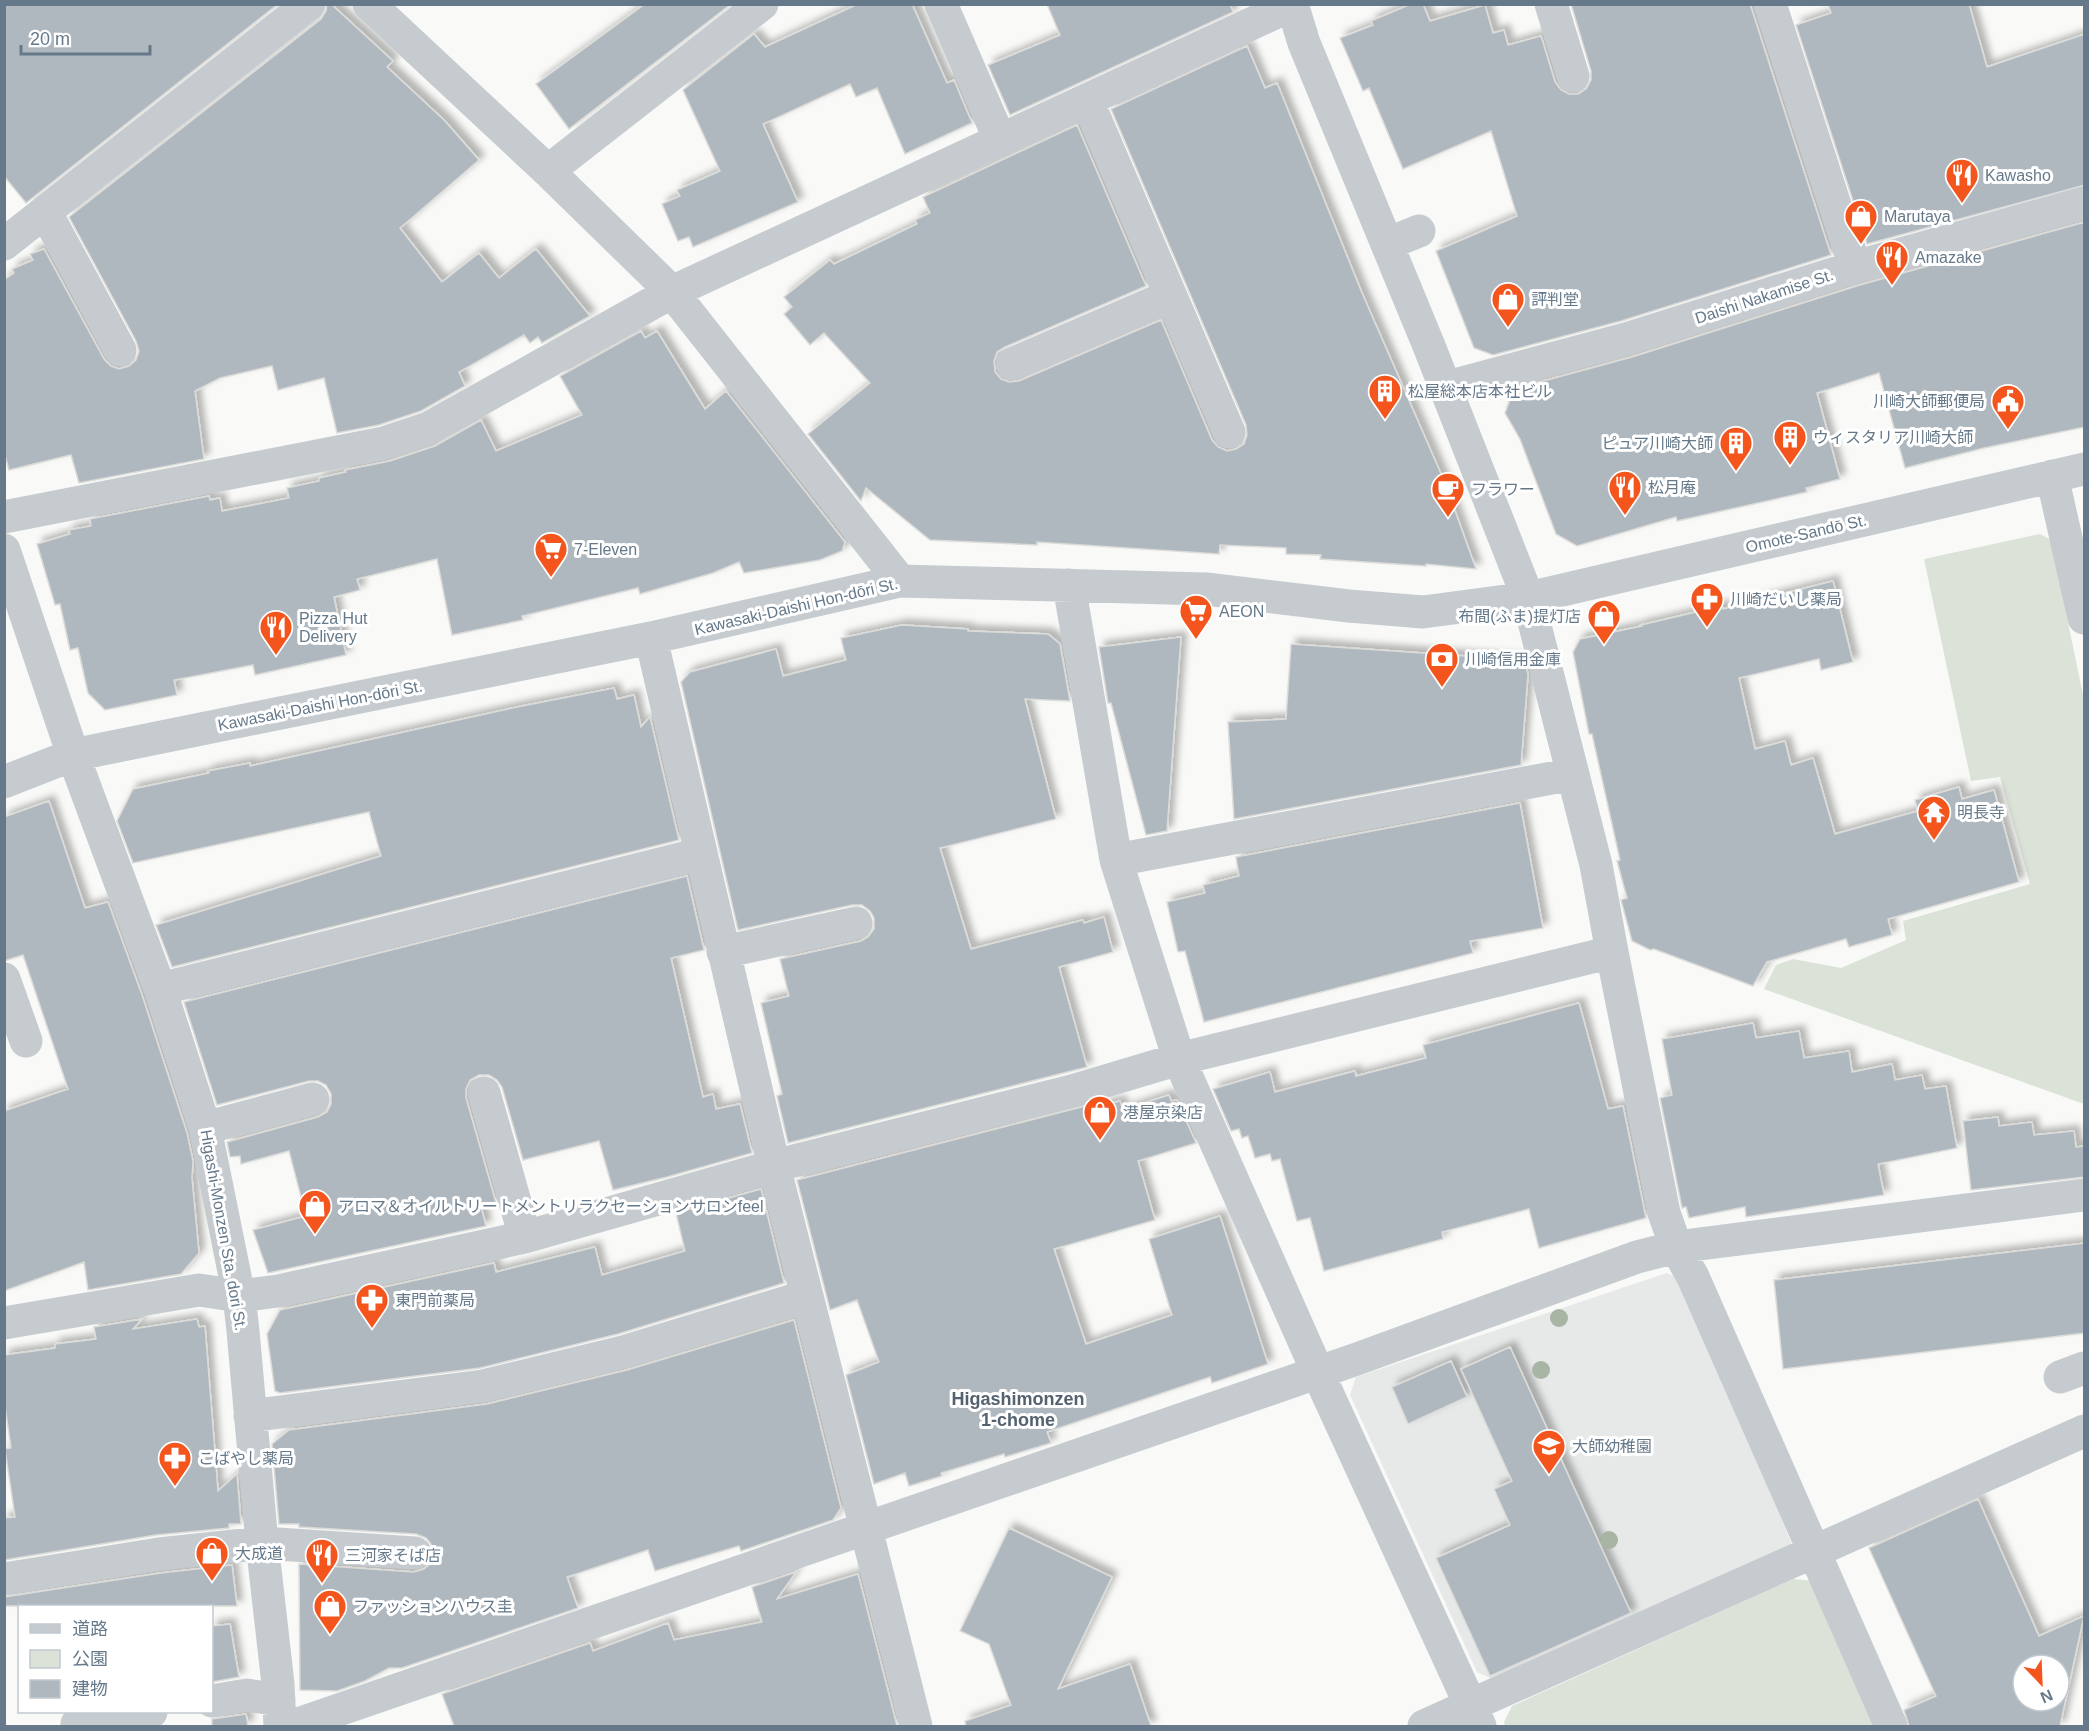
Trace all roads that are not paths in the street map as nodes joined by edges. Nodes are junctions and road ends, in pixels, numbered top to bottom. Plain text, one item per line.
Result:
1 (309, 4) edge
2 (369, 4) edge
3 (762, 4) edge
4 (941, 4) edge
5 (1551, 4) edge
6 (1770, 4) edge
7 (1292, 5) edge
8 (1573, 76) dead end
9 (1087, 100) junction
10 (1000, 140) junction
11 (548, 171) junction
12 (2085, 203) edge
13 (46, 213) junction
14 (1419, 231) dead end
15 (4, 244) edge
16 (1387, 244) junction
17 (1855, 267) junction
18 (672, 292) junction
19 (1170, 296) junction
20 (120, 350) dead end
21 (1012, 364) dead end
22 (1444, 388) junction
23 (1229, 432) dead end
24 (2085, 469) edge
25 (2052, 476) junction
26 (4, 517) edge
27 (4, 550) edge
28 (900, 581) junction
29 (1069, 585) junction
30 (1528, 598) junction
31 (2085, 618) edge
32 (651, 638) junction
33 (73, 755) junction
34 (1573, 774) junction
35 (4, 782) edge
36 (700, 854) junction
37 (1116, 860) junction
38 (856, 923) dead end
39 (723, 952) junction
40 (1612, 952) junction
41 (4, 979) edge
42 (160, 989) junction
43 (26, 1041) dead end
44 (1179, 1059) junction
45 (484, 1093) dead end
46 (313, 1100) dead end
47 (205, 1128) junction
48 (774, 1166) junction
49 (2085, 1195) edge
50 (525, 1237) junction
51 (1676, 1247) junction
52 (238, 1296) junction
53 (807, 1296) junction
54 (4, 1323) edge
55 (1318, 1373) junction
56 (250, 1416) junction
57 (2085, 1431) edge
58 (867, 1529) junction
59 (262, 1543) junction
60 (1814, 1551) junction
61 (415, 1553) dead end
62 (4, 1579) edge
63 (213, 1701) edge
64 (145, 1713) edge
65 (1475, 1716) edge
66 (283, 1718) edge
67 (77, 1724) dead end
68 (916, 1726) edge
69 (1424, 1726) edge
70 (1891, 1726) edge

1 - 13 street
2 - 11 street
3 - 11 street
4 - 10 street
5 - 8 street
6 - 17 street
7 - 9 street
7 - 16 street
9 - 10 street
9 - 19 street
10 - 18 street
11 - 18 street
12 - 17 street, Daishi Nakamise St.
13 - 15 street
13 - 20 street
14 - 16 street
16 - 22 street
17 - 22 street, Daishi Nakamise St.
18 - 26 street
18 - 28 street
19 - 21 street
19 - 23 street
22 - 30 street
24 - 25 street, Omote-Sandō St.
25 - 30 street, Omote-Sandō St.
25 - 31 street
27 - 33 street, Higashi-Monzen Sta. dori St.
28 - 29 street, Kawasaki-Daishi Hon-dōri St.
28 - 32 street, Kawasaki-Daishi Hon-dōri St.
29 - 30 street, Kawasaki-Daishi Hon-dōri St.
29 - 37 street
30 - 34 street
32 - 33 street, Kawasaki-Daishi Hon-dōri St.
32 - 36 street
33 - 35 street, Kawasaki-Daishi Hon-dōri St.
33 - 42 street, Higashi-Monzen Sta. dori St.
34 - 37 street
34 - 40 street
36 - 39 street
36 - 42 street
37 - 44 street
38 - 39 street
39 - 48 street
40 - 44 street
40 - 51 street
41 - 43 street
42 - 47 street, Higashi-Monzen Sta. dori St.
44 - 48 street
44 - 55 street
45 - 50 street
46 - 47 street
47 - 52 street, Higashi-Monzen Sta. dori St.
48 - 50 street
48 - 53 street
49 - 51 street
50 - 52 street
51 - 55 street
51 - 60 street
52 - 54 street
52 - 56 street, Higashi-Monzen Sta. dori St.
53 - 56 street
53 - 58 street
55 - 58 street
55 - 65 street
56 - 59 street, Higashi-Monzen Sta. dori St.
57 - 60 street
58 - 66 street
58 - 68 street
59 - 61 street
59 - 62 street
59 - 66 street, Higashi-Monzen Sta. dori St.
60 - 65 street
60 - 70 street
63 - 66 street
64 - 67 street
65 - 69 street

